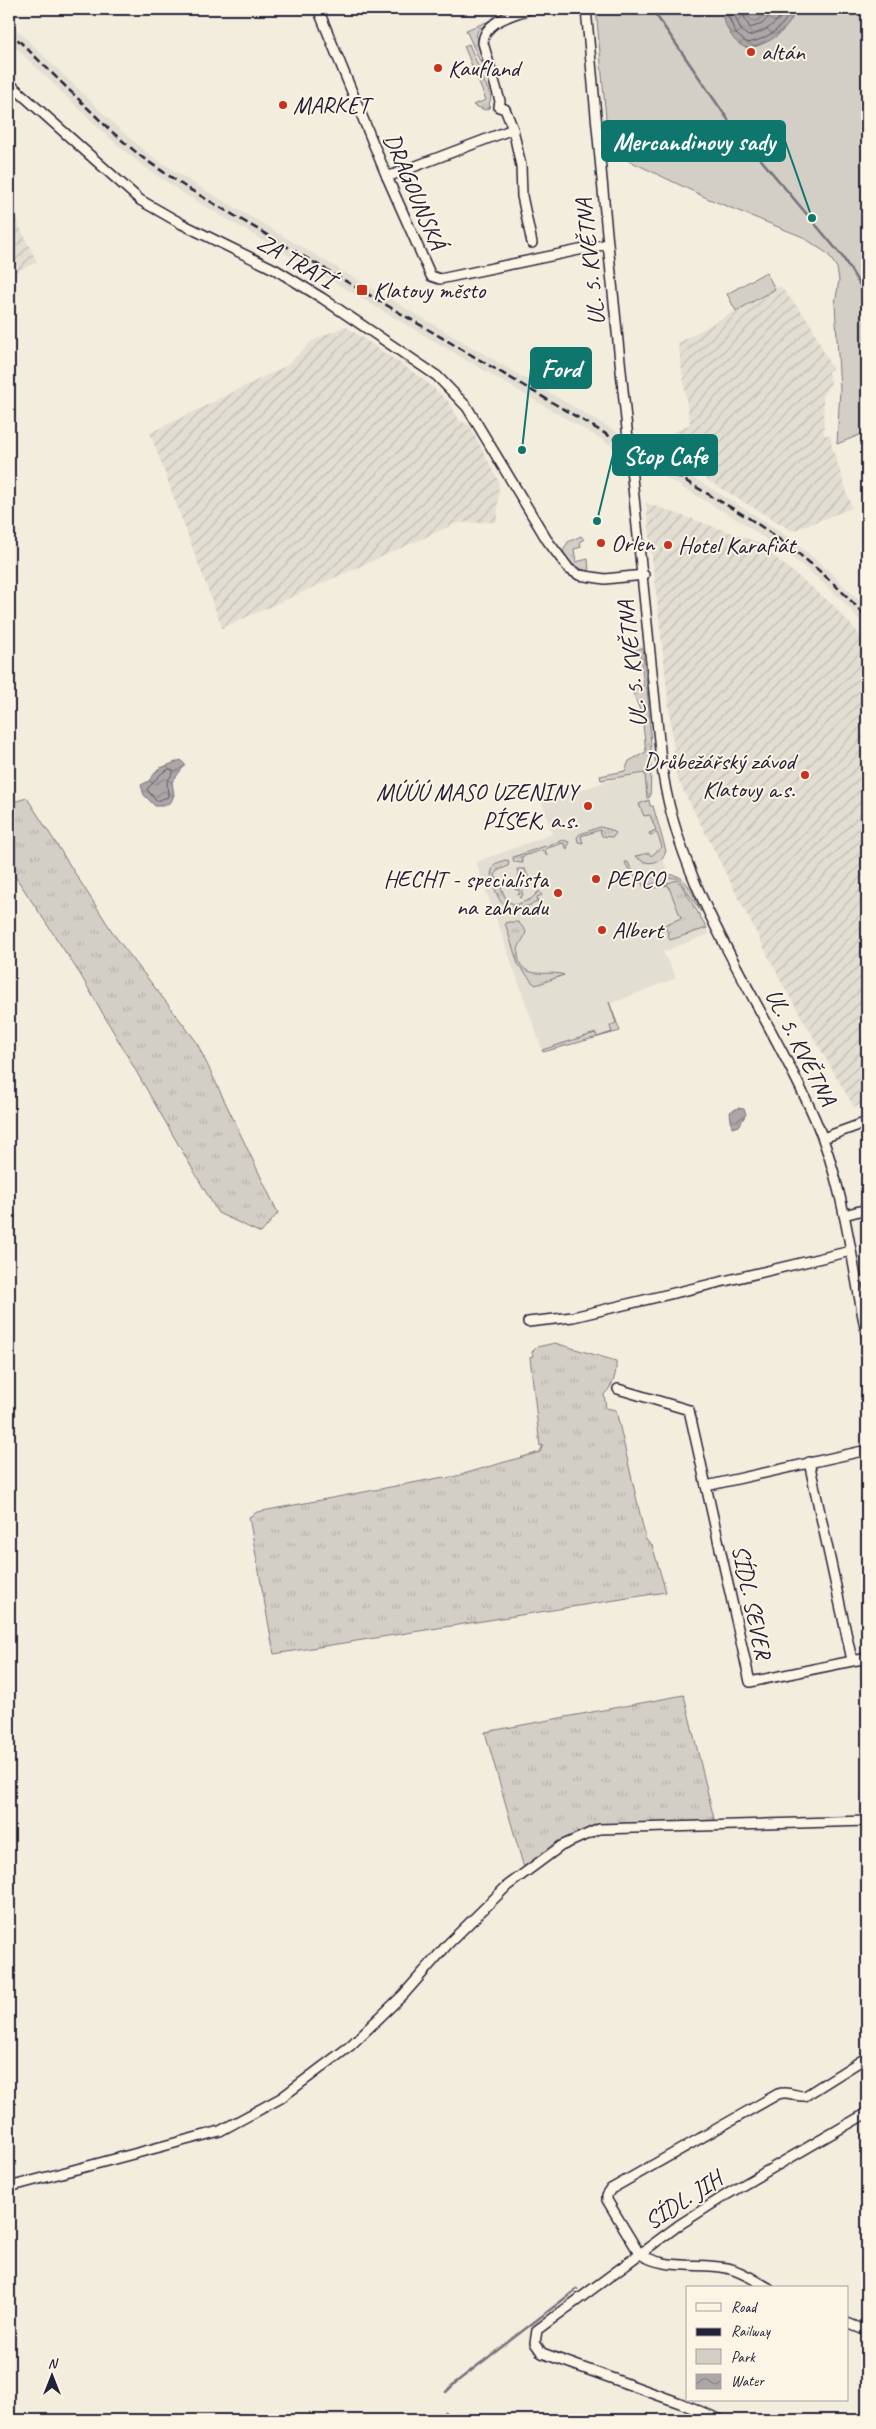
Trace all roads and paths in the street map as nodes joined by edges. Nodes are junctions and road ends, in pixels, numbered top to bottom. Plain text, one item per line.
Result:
1 (318, 9) edge
2 (529, 9) edge
3 (586, 9) edge
4 (9, 83) edge
5 (513, 129) junction
6 (386, 177) junction
7 (532, 243) dead end
8 (608, 244) junction
9 (644, 575) junction
10 (867, 1122) edge
11 (823, 1138) junction
12 (867, 1209) edge
13 (844, 1214) junction
14 (851, 1250) junction
15 (528, 1322) dead end
16 (866, 1328) edge
17 (867, 1338) edge
18 (618, 1388) dead end
19 (867, 1450) edge
20 (809, 1462) junction
21 (706, 1486) junction
22 (867, 1658) edge
23 (852, 1660) junction
24 (867, 1821) edge
25 (867, 2057) edge
26 (867, 2113) edge
27 (9, 2187) edge
28 (640, 2253) junction
29 (766, 2286) edge
30 (848, 2323) edge
31 (867, 2331) edge
32 (721, 2420) edge

1 - 6 street, DRAGOUNSKÁ
2 - 5 street
3 - 8 street, UL. 5. KVĚTNA
4 - 9 street, ZA TRATÍ
5 - 6 street
5 - 7 street
6 - 8 street, DRAGOUNSKÁ
8 - 9 street, UL. 5. KVĚTNA
9 - 11 street, UL. 5. KVĚTNA
10 - 11 street
11 - 13 street, UL. 5. KVĚTNA
12 - 13 street
13 - 14 street, UL. 5. KVĚTNA
14 - 15 street
14 - 16 street, UL. 5. KVĚTNA
16 - 17 street, UL. 5. KVĚTNA
18 - 21 street, SÍDL. SEVER
19 - 20 street
20 - 21 street
20 - 23 street
21 - 23 street, SÍDL. SEVER
22 - 23 street, SÍDL. SEVER
24 - 27 street
25 - 28 street
26 - 28 street, SÍDL. JIH
28 - 29 street, SÍDL. JIH
28 - 32 street
30 - 31 street

